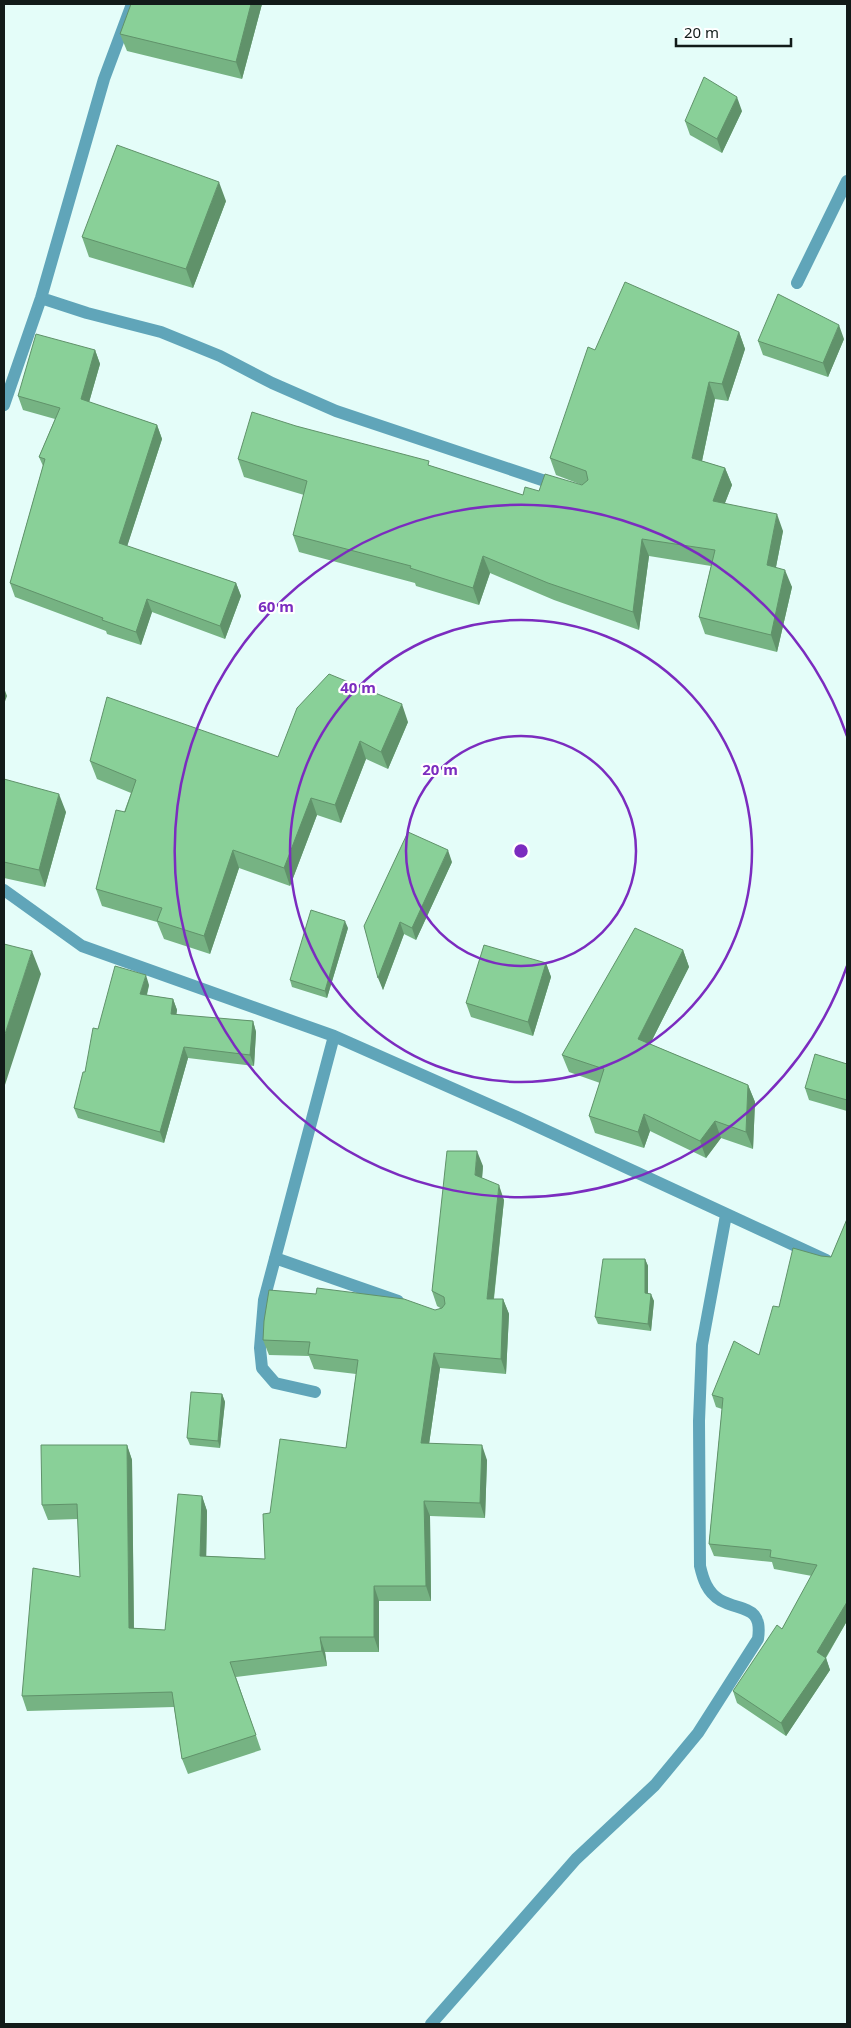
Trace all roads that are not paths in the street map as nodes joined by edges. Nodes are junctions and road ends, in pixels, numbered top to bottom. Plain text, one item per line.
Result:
1 (132, 4) edge
2 (847, 181) edge
3 (797, 283) dead end
4 (41, 298) junction
5 (4, 405) edge
6 (568, 488) edge
7 (4, 890) edge
8 (334, 1036) junction
9 (726, 1215) junction
10 (275, 1258) junction
11 (828, 1261) edge
12 (406, 1304) edge
13 (315, 1392) dead end
14 (431, 2024) edge

1 - 4 street
2 - 3 street
4 - 5 street
4 - 6 street
7 - 8 street
8 - 9 street
8 - 10 street
9 - 11 street
9 - 14 street
10 - 12 street
10 - 13 street

